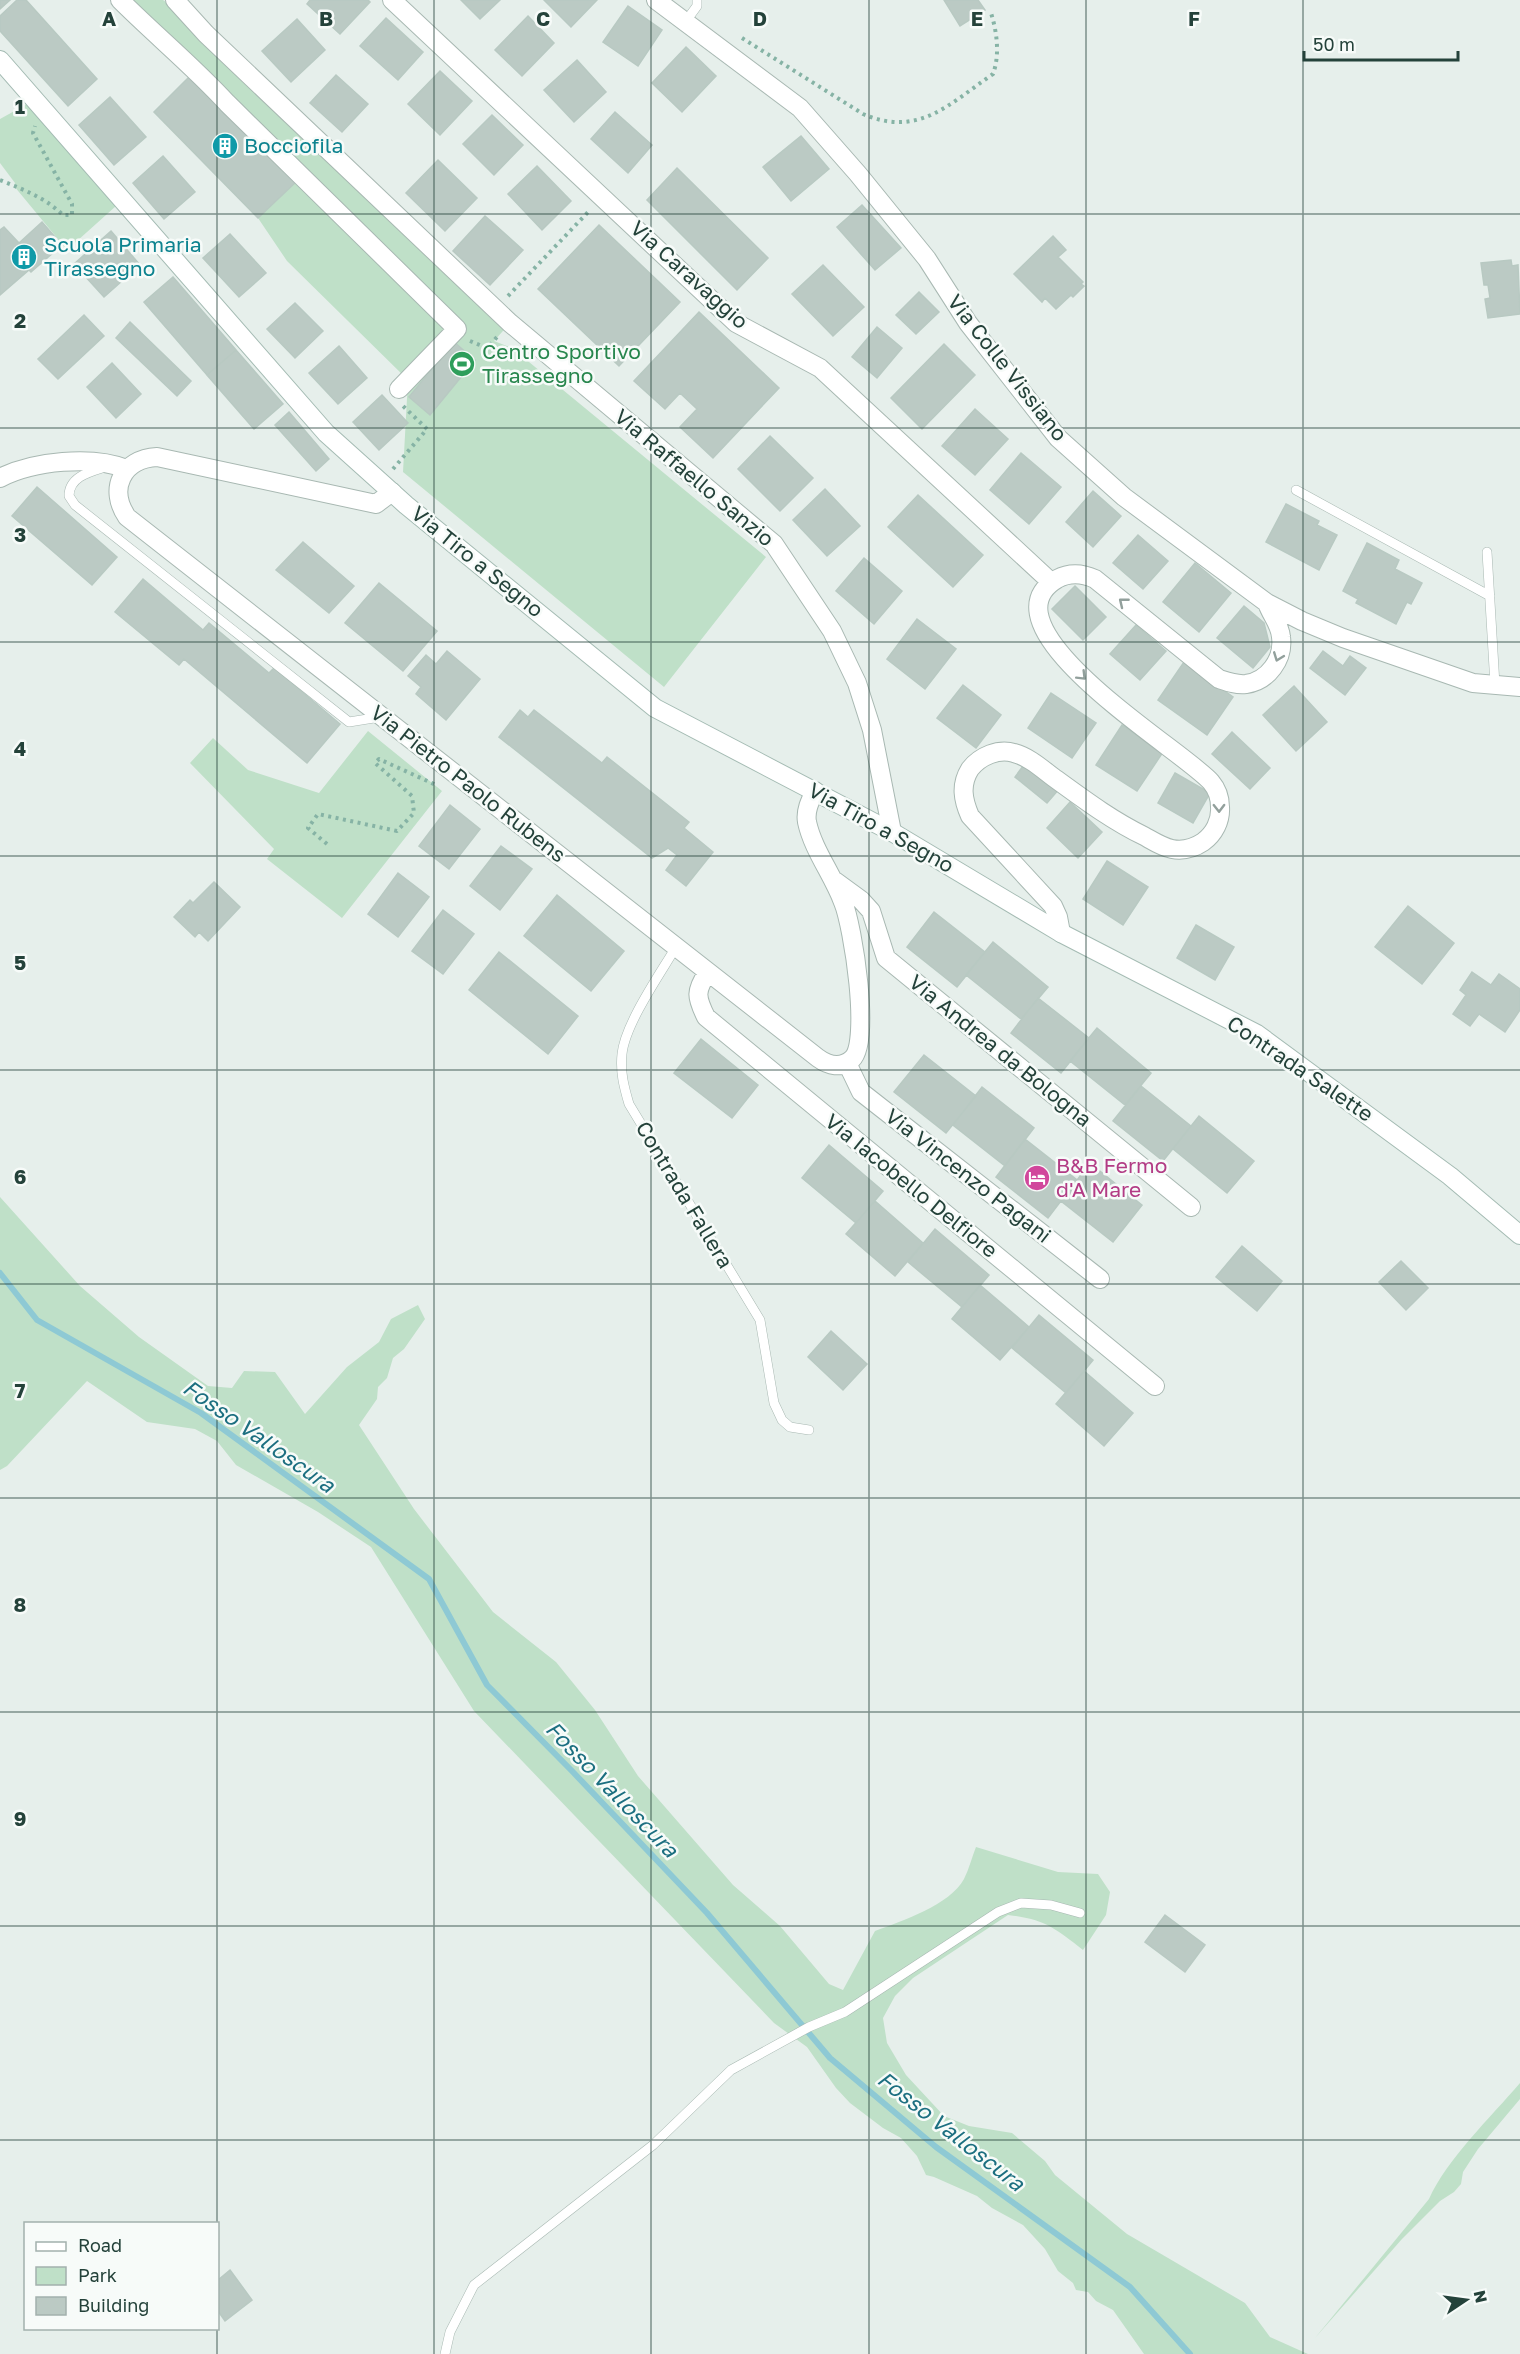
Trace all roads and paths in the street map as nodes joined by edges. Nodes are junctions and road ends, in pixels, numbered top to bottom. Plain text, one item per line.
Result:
1 (120, 0) edge
2 (175, 0) edge
3 (392, 0) edge
4 (656, 0) edge
5 (697, 0) edge
6 (991, 13) dead end
7 (686, 21) junction
8 (739, 36) dead end
9 (0, 60) edge
10 (40, 122) dead end
11 (0, 180) edge
12 (602, 197) junction
13 (496, 310) junction
14 (510, 323) junction
15 (457, 328) junction
16 (399, 389) joint
17 (120, 466) junction
18 (0, 478) edge
19 (389, 484) junction
20 (1296, 490) dead end
21 (1487, 552) dead end
22 (1051, 582) junction
23 (1490, 596) junction
24 (1267, 603) junction
25 (1495, 684) junction
26 (1520, 687) edge
27 (383, 717) junction
28 (438, 782) dead end
29 (815, 791) junction
30 (892, 832) junction
31 (327, 844) dead end
32 (834, 879) junction
33 (1061, 933) junction
34 (676, 947) junction
35 (708, 972) junction
36 (847, 1063) junction
37 (1191, 1207) dead end
38 (1520, 1236) edge
39 (1100, 1279) dead end
40 (1155, 1386) dead end
41 (808, 1431) dead end
42 (1080, 1913) dead end
43 (445, 2354) edge

1 - 15 street
2 - 13 street, Via Raffaello Sanzio
3 - 12 street, Via Caravaggio
4 - 7 street, Via Colle Vissiano
5 - 7 lane
6 - 8 path
7 - 24 street, Via Colle Vissiano
9 - 19 street, Via Tiro a Segno
10 - 11 path
12 - 13 path
12 - 22 street, Via Caravaggio
13 - 14 street, Via Raffaello Sanzio
14 - 15 path
14 - 30 street, Via Raffaello Sanzio
15 - 16 street
16 - 19 path
17 - 18 street
17 - 19 street
17 - 27 street, Via Pietro Paolo Rubens
17 - 27 lane
19 - 29 street, Via Tiro a Segno
20 - 23 lane
21 - 23 lane
24 -> 22 street
22 -> 33 street
23 - 25 lane
24 - 25 street, Via Colle Vissiano
25 - 26 street, Via Colle Vissiano
27 - 34 street, Via Pietro Paolo Rubens
28 - 31 path
29 - 30 street, Via Tiro a Segno
29 - 32 street
30 - 33 street, Via Tiro a Segno
32 - 36 street
32 - 37 street, Via Andrea da Bologna
33 - 38 street, Contrada Salette
34 - 35 street, Via Pietro Paolo Rubens
34 - 41 lane, Contrada Fallera
35 - 36 street, Via Pietro Paolo Rubens
35 - 40 street, Via Iacobello Delfiore
36 - 39 street, Via Vincenzo Pagani
42 - 43 lane

